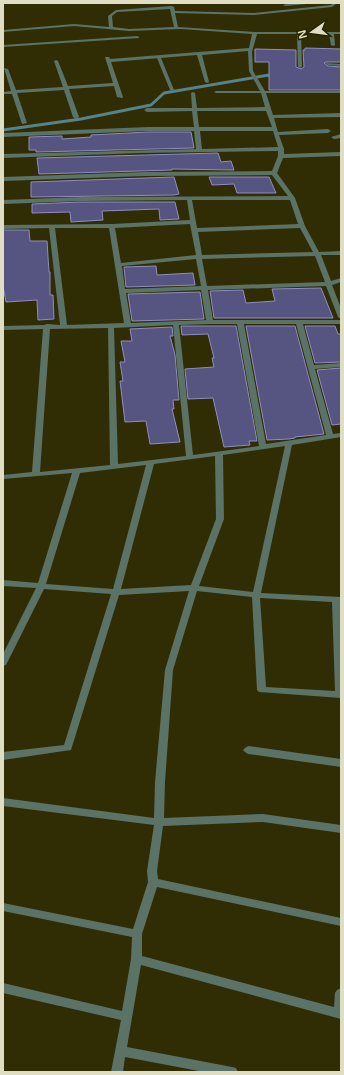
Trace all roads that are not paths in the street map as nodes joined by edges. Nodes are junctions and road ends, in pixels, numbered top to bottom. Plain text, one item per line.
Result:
1 (316, 3) edge
2 (335, 3) edge
3 (285, 5) dead end
4 (173, 8) edge
5 (111, 27) junction
6 (176, 28) junction
7 (3, 31) edge
8 (256, 33) junction
9 (299, 33) junction
10 (331, 33) junction
11 (341, 34) edge
12 (137, 37) dead end
13 (333, 45) dead end
14 (3, 46) edge
15 (251, 49) junction
16 (199, 54) junction
17 (159, 58) junction
18 (56, 61) dead end
19 (328, 64) dead end
20 (341, 65) edge
21 (300, 68) dead end
22 (6, 69) dead end
23 (207, 82) dead end
24 (116, 84) junction
25 (66, 88) junction
26 (172, 90) dead end
27 (3, 92) edge
28 (13, 92) junction
29 (216, 92) dead end
30 (262, 92) junction
31 (341, 92) edge
32 (193, 93) dead end
33 (120, 97) dead end
34 (268, 109) junction
35 (147, 110) dead end
36 (194, 110) junction
37 (341, 115) edge
38 (76, 117) dead end
39 (271, 117) junction
40 (24, 124) dead end
41 (195, 129) junction
42 (275, 131) junction
43 (328, 131) dead end
44 (3, 135) edge
45 (334, 136) dead end
46 (341, 136) edge
47 (280, 149) junction
48 (198, 150) junction
49 (341, 154) edge
50 (3, 156) edge
51 (281, 156) junction
52 (274, 173) junction
53 (3, 179) edge
54 (189, 198) junction
55 (292, 198) junction
56 (3, 202) edge
57 (194, 222) junction
58 (52, 226) junction
59 (112, 226) junction
60 (302, 226) junction
61 (3, 227) edge
62 (195, 230) junction
63 (341, 254) edge
64 (318, 255) junction
65 (199, 257) junction
66 (118, 265) junction
67 (341, 280) edge
68 (329, 284) junction
69 (205, 287) junction
70 (123, 291) junction
71 (341, 317) edge
72 (210, 322) junction
73 (240, 322) junction
74 (299, 322) junction
75 (341, 322) edge
76 (176, 324) junction
77 (128, 325) junction
78 (47, 326) junction
79 (111, 326) junction
80 (64, 327) junction
81 (3, 329) edge
82 (341, 365) edge
83 (311, 367) junction
84 (341, 435) edge
85 (330, 437) junction
86 (290, 443) junction
87 (263, 448) junction
88 (219, 454) junction
89 (190, 457) junction
90 (152, 462) junction
91 (114, 466) junction
92 (77, 470) junction
93 (36, 474) junction
94 (3, 477) edge
95 (3, 583) edge
96 (41, 586) junction
97 (194, 588) junction
98 (116, 592) junction
99 (256, 595) junction
100 (338, 599) edge
101 (3, 663) edge
102 (248, 750) dead end
103 (3, 756) edge
104 (341, 763) edge
105 (3, 802) edge
106 (159, 822) junction
107 (341, 829) edge
108 (153, 882) junction
109 (3, 908) edge
110 (341, 922) edge
111 (137, 934) junction
112 (136, 959) junction
113 (3, 988) edge
114 (341, 993) edge
115 (340, 1014) edge
116 (127, 1017) junction
117 (121, 1051) junction
118 (116, 1072) edge
119 (232, 1072) edge

1 - 3 street
2 - 4 street
4 - 5 street
4 - 6 street
5 - 6 street
5 - 7 street
6 - 8 street
8 - 9 street
8 - 15 street
9 - 10 street
9 - 21 street
10 - 11 street
10 - 13 street
12 - 14 street
15 - 16 street
15 - 30 street
16 - 17 street
16 - 23 street
17 - 24 street
17 - 26 lane
18 - 25 street
19 - 20 street
22 - 28 street
24 - 25 street
24 - 33 street
25 - 28 street
25 - 38 street
27 - 28 street
28 - 40 street
29 - 30 street
30 - 31 street
30 - 34 street
32 - 36 street
34 - 36 street
34 - 39 street
35 - 36 street
36 - 41 street
37 - 39 street
39 - 42 street
41 - 42 street
41 - 44 street
41 - 48 street
42 - 43 street
42 - 47 street
45 - 46 street
47 - 48 street
47 - 51 street
48 - 50 street
49 - 51 street
51 - 52 street
52 - 53 street
52 - 55 street
54 - 55 street
54 - 56 street
54 - 57 street
55 - 60 street
57 - 59 street
57 - 62 street
58 - 59 street
58 - 61 street
58 - 80 street
59 - 66 street
60 - 62 street
60 - 64 street
62 - 65 street
63 - 64 street
64 - 65 street
64 - 68 street
65 - 66 street
65 - 69 street
66 - 70 street
67 - 68 street
68 - 69 street
68 - 71 street
69 - 70 street
69 - 72 street
70 - 77 street
72 - 73 street
72 - 76 street
73 - 74 street
73 - 87 street
74 - 75 street
74 - 83 street
76 - 77 street
76 - 89 street
77 - 79 street
78 - 80 street
78 - 81 street
78 - 93 street
79 - 80 street
79 - 91 street
82 - 83 street
83 - 85 street
84 - 85 street
85 - 86 street
86 - 87 street
86 - 99 street
87 - 88 street
88 - 89 street
88 - 97 street
89 - 90 street
90 - 91 street
90 - 98 street
91 - 92 street
92 - 93 street
92 - 96 street
93 - 94 street
95 - 96 street
96 - 98 street
96 - 101 street
97 - 98 street
97 - 99 street
97 - 106 street
98 - 103 street
99 - 100 street
99 - 100 street
102 - 104 street
105 - 106 street
106 - 107 street
106 - 108 street
108 - 110 street
108 - 111 street
109 - 111 street
111 - 112 street
112 - 115 street
112 - 116 street
113 - 116 street
114 - 115 street
116 - 117 street
117 - 118 street
117 - 119 street

